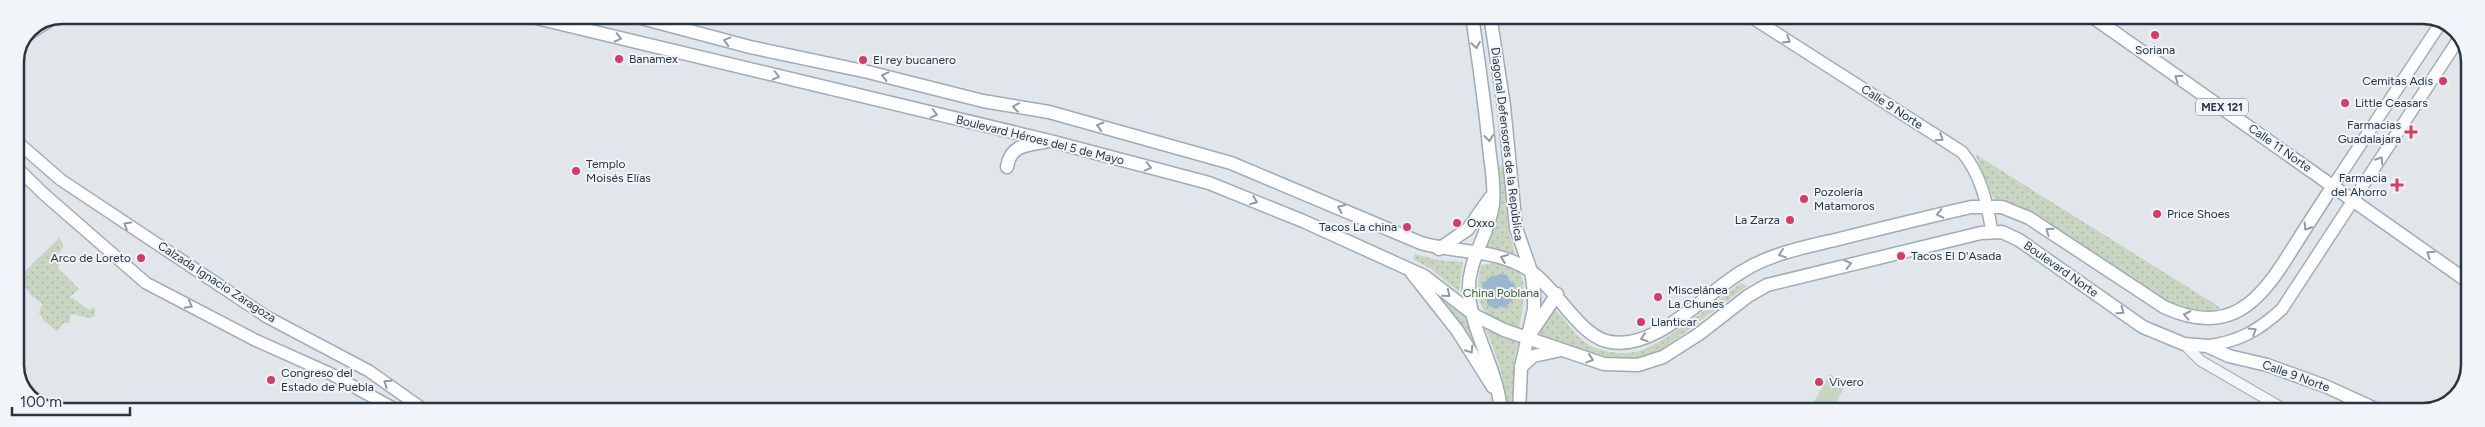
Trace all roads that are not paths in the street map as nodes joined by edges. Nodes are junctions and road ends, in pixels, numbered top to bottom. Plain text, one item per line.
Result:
1 (562, 24) edge
2 (664, 24) edge
3 (1473, 24) edge
4 (1491, 24) edge
5 (1762, 24) edge
6 (2103, 24) edge
7 (2438, 27) edge
8 (2456, 43) edge
9 (1050, 141) junction
10 (24, 148) edge
11 (1006, 167) dead end
12 (24, 175) edge
13 (2333, 186) junction
14 (1493, 194) junction
15 (2353, 200) junction
16 (1987, 206) junction
17 (1516, 228) junction
18 (1992, 232) junction
19 (1438, 248) junction
20 (1475, 253) junction
21 (1409, 269) junction
22 (1531, 271) junction
23 (2461, 277) edge
24 (1557, 294) junction
25 (1472, 313) junction
26 (1527, 339) junction
27 (2184, 344) junction
28 (2207, 346) junction
29 (1564, 350) junction
30 (1521, 368) junction
31 (384, 403) edge
32 (414, 403) edge
33 (1498, 403) edge
34 (1499, 403) edge
35 (1519, 403) edge
36 (2273, 403) edge
37 (2363, 403) edge

1 -> 9 main road, Boulevard Héroes del 5 de Mayo
19 -> 2 main road, Boulevard Héroes del 5 de Mayo
3 -> 14 main road, Diagonal Defensores de la República
4 - 17 main road, Diagonal Defensores de la República
5 -> 16 main road, Calle 9 Norte
13 -> 6 main road, Calle 11 Norte / MEX 121
7 - 13 main road, Boulevard Norte
15 -> 8 main road, Boulevard Norte
9 - 11 main road
9 -> 21 main road, Boulevard Héroes del 5 de Mayo
32 -> 10 main road, Calzada Ignacio Zaragoza
12 -> 31 main road
13 - 15 main road, Calle 11 Norte / MEX 121
13 -> 16 main road, Boulevard Norte
14 - 19 main road
14 - 20 main road, Diagonal Defensores de la República
23 -> 15 main road, Calle 11 Norte / MEX 121
28 -> 15 main road, Boulevard Norte
16 - 18 main road, Calle 9 Norte
16 -> 24 main road, Boulevard Norte
17 - 22 main road, Diagonal Defensores de la República
17 - 24 main road
18 -> 27 main road, Boulevard Norte
29 -> 18 main road, Boulevard Norte
19 - 20 main road, Boulevard Héroes del 5 de Mayo
22 -> 20 main road, Boulevard Héroes del 5 de Mayo
20 - 25 main road, Diagonal Defensores de la República
21 -> 25 main road, Boulevard Héroes del 5 de Mayo
21 -> 33 main road
22 - 24 main road, Boulevard Norte
22 - 26 main road, Diagonal Defensores de la República
24 - 26 main road
25 - 26 main road, Boulevard Héroes del 5 de Mayo
25 - 34 main road, Diagonal Defensores de la República
26 - 29 main road, Boulevard Norte
26 - 30 main road, Diagonal Defensores de la República
27 - 28 main road, Boulevard Norte
27 - 36 street
28 - 37 main road, Calle 9 Norte
29 - 30 main road
30 - 35 main road, Diagonal Defensores de la República

